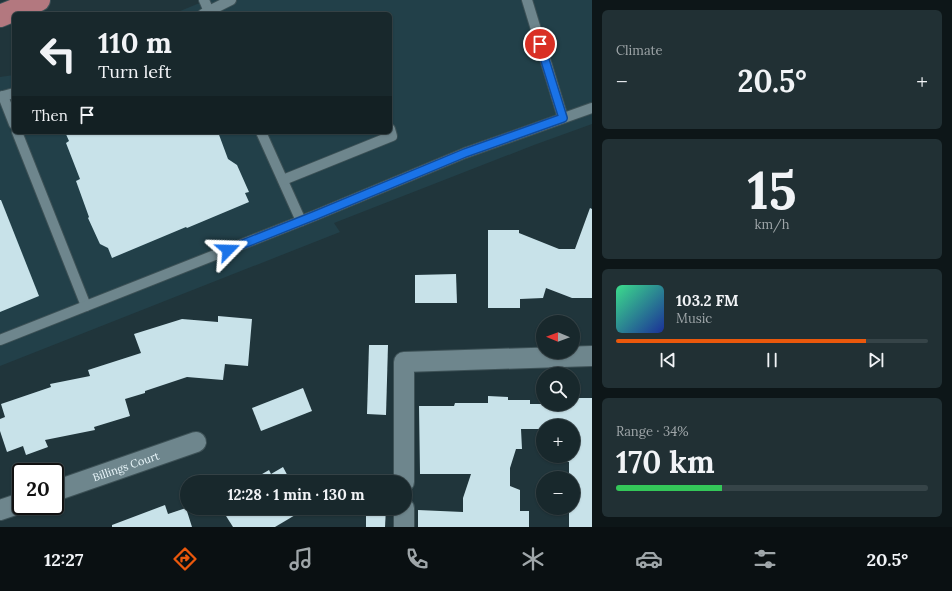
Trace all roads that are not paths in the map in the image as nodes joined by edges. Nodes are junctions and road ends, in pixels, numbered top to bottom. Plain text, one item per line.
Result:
1 (39, 0) edge
2 (204, 0) edge
3 (231, 0) edge
4 (527, 0) edge
5 (207, 12) edge
6 (209, 12) edge
7 (0, 16) edge
8 (12, 94) edge
9 (2, 96) edge
10 (592, 108) edge
11 (563, 118) junction
12 (12, 119) edge
13 (18, 134) edge
14 (262, 134) edge
15 (391, 134) edge
16 (283, 180) junction
17 (301, 221) junction
18 (86, 306) junction
19 (0, 340) edge
20 (592, 356) edge
21 (196, 442) dead end
22 (404, 475) edge
23 (64, 488) edge
24 (12, 506) edge
25 (0, 510) edge
26 (404, 515) edge
27 (404, 527) edge

1 - 7 main road
2 - 5 lane
3 - 6 lane
4 - 11 lane
8 - 9 lane
9 - 12 lane
10 - 11 lane
11 - 17 lane
13 - 18 lane
14 - 16 lane
15 - 16 lane
16 - 17 lane
17 - 18 lane
18 - 19 lane
20 - 22 street
21 - 23 street, Billings Court
24 - 25 street
26 - 27 street

